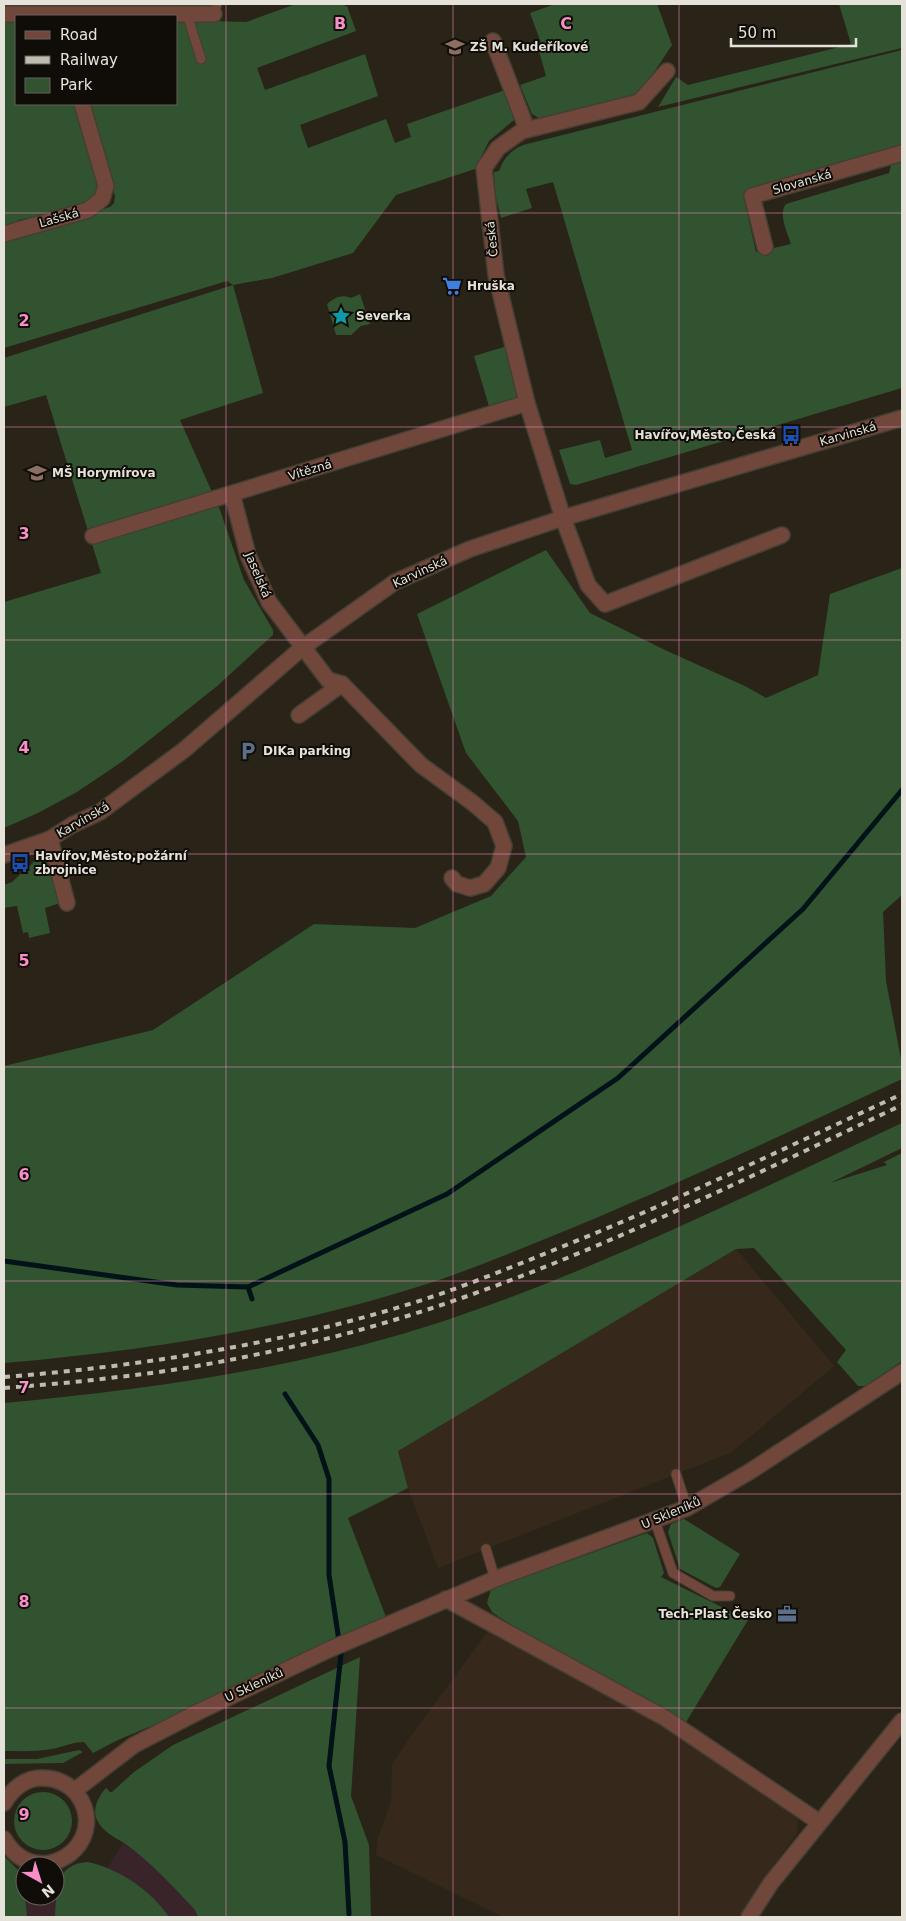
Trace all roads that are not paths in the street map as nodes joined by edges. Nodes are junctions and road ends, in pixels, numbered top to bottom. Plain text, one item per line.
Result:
1 (215, 9) edge
2 (4, 14) edge
3 (187, 14) junction
4 (56, 15) edge
5 (493, 41) dead end
6 (201, 59) dead end
7 (667, 71) dead end
8 (82, 105) edge
9 (527, 129) junction
10 (902, 153) edge
11 (4, 234) edge
12 (765, 247) dead end
13 (527, 403) junction
14 (902, 418) edge
15 (232, 494) junction
16 (563, 518) junction
17 (782, 535) dead end
18 (93, 536) dead end
19 (302, 648) junction
20 (342, 684) junction
21 (299, 715) dead end
22 (50, 839) junction
23 (4, 855) edge
24 (452, 878) dead end
25 (67, 903) dead end
26 (902, 1372) edge
27 (676, 1474) dead end
28 (687, 1508) junction
29 (654, 1521) junction
30 (486, 1549) dead end
31 (495, 1579) junction
32 (730, 1596) dead end
33 (446, 1599) junction
34 (902, 1721) edge
35 (74, 1791) junction
36 (4, 1803) edge
37 (819, 1822) junction
38 (4, 1839) edge
39 (749, 1917) edge

1 - 3 street
2 - 4 street
3 - 4 street
3 - 6 lane
5 - 9 street
7 - 9 street, Česká
8 - 11 street, Lašská
9 - 13 street, Česká
10 - 12 street, Slovanská
13 - 15 street, Vítězná
13 - 16 street, Česká
14 - 16 street, Karvinská
15 - 18 street, Vítězná
15 - 19 street, Jaselská
16 - 17 street, Česká
16 - 19 street, Karvinská
19 - 20 street, Jaselská
19 - 22 street, Karvinská
20 - 21 street
20 - 24 street, Jaselská
22 - 23 street, Karvinská
22 - 25 street
26 - 28 street, U Skleníků
27 - 28 lane
28 - 29 street, U Skleníků
29 - 31 street, U Skleníků
29 - 32 lane
30 - 31 lane
31 - 33 street, U Skleníků
33 - 35 street, U Skleníků
33 - 37 street
34 - 37 street
35 - 36 street
35 - 38 street
37 - 39 street

